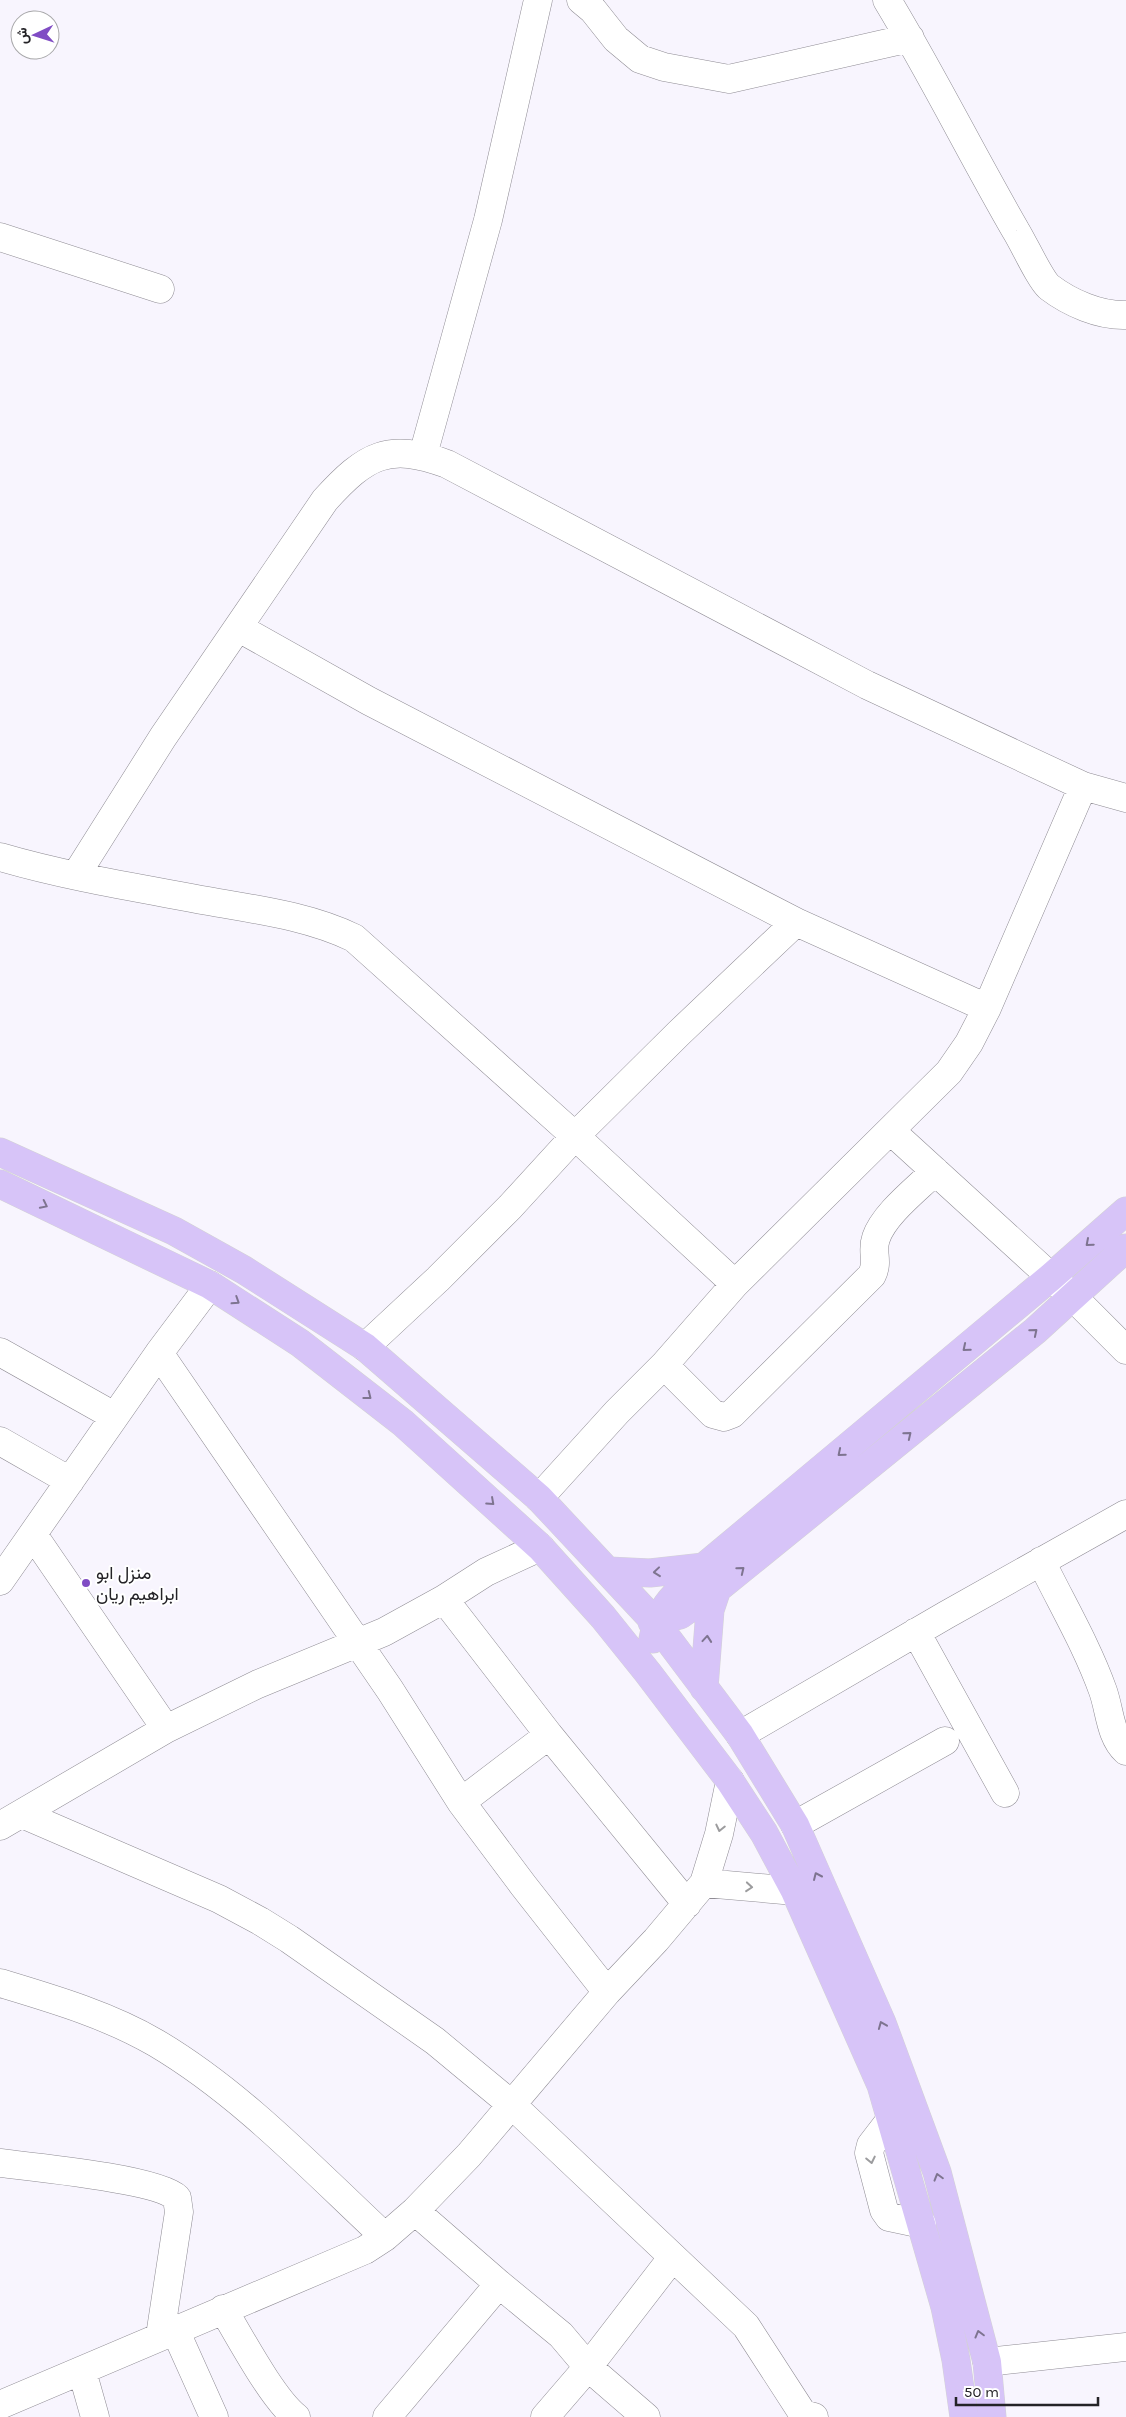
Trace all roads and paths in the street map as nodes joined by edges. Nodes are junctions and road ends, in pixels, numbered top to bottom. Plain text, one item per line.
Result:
1 (538, 0) edge
2 (581, 0) edge
3 (887, 0) edge
4 (910, 38) junction
5 (0, 237) edge
6 (160, 290) dead end
7 (1126, 315) edge
8 (423, 455) junction
9 (240, 628) junction
10 (1083, 786) junction
11 (1126, 798) edge
12 (0, 857) edge
13 (76, 875) junction
14 (796, 922) junction
15 (987, 1008) junction
16 (891, 1131) junction
17 (575, 1136) junction
18 (0, 1152) edge
19 (935, 1171) junction
20 (0, 1184) edge
21 (1126, 1211) edge
22 (1126, 1248) edge
23 (1051, 1277) junction
24 (210, 1284) junction
25 (735, 1284) junction
26 (1074, 1298) junction
27 (365, 1346) junction
28 (1126, 1350) edge
29 (0, 1352) edge
30 (158, 1354) junction
31 (664, 1365) junction
32 (114, 1416) junction
33 (0, 1442) edge
34 (70, 1481) junction
35 (539, 1498) junction
36 (1126, 1514) edge
37 (34, 1536) junction
38 (540, 1547) junction
39 (1041, 1561) junction
40 (609, 1571) junction
41 (711, 1578) junction
42 (0, 1581) edge
43 (444, 1599) junction
44 (603, 1617) junction
45 (655, 1622) junction
46 (916, 1632) junction
47 (358, 1644) junction
48 (648, 1672) junction
49 (704, 1688) junction
50 (166, 1729) junction
51 (548, 1735) junction
52 (740, 1735) junction
53 (945, 1741) dead end
54 (1126, 1751) edge
55 (730, 1780) junction
56 (1004, 1793) dead end
57 (461, 1802) junction
58 (11, 1820) edge
59 (795, 1825) junction
60 (704, 1883) junction
61 (795, 1891) junction
62 (687, 1904) junction
63 (0, 1983) edge
64 (607, 1992) junction
65 (511, 2104) junction
66 (0, 2163) edge
67 (415, 2211) junction
68 (385, 2237) junction
69 (672, 2258) junction
70 (499, 2284) junction
71 (223, 2309) junction
72 (168, 2333) junction
73 (1126, 2347) edge
74 (987, 2362) junction
75 (588, 2367) junction
76 (82, 2371) junction
77 (0, 2405) edge
78 (292, 2415) edge
79 (806, 2416) edge
80 (95, 2417) edge
81 (214, 2417) edge
82 (387, 2417) edge
83 (545, 2417) edge
84 (646, 2417) edge
85 (964, 2417) edge
86 (992, 2417) edge

1 - 8 street
2 - 4 street
3 - 4 street
4 - 7 street
5 - 6 street
8 - 9 street
8 - 10 street
9 - 13 street
9 - 14 street
10 - 11 street
10 - 15 street
12 - 13 street
13 - 17 street
14 - 15 street
14 - 17 street
15 - 16 street
16 - 19 street
16 - 25 street
17 - 25 street
17 - 27 street
18 - 27 main road
19 - 23 street
19 - 31 street
20 -> 24 main road
21 -> 23 main road
22 - 26 main road
23 - 26 street
23 -> 41 main road
24 - 30 street
24 -> 38 main road
25 - 31 street
26 - 28 street
41 -> 26 main road
27 - 35 main road
29 - 32 street
30 - 32 street
30 - 47 street
31 - 35 street
32 - 34 street
33 - 34 street
34 - 37 street
35 - 40 main road
36 - 39 street
37 - 42 street
37 - 50 street
38 - 43 street
38 - 44 main road
39 - 46 street
39 - 54 street
41 -> 40 main road
40 - 45 main road
41 - 45 main road
49 -> 41 main road
43 - 47 street
43 - 51 street
44 - 45 main road
44 - 48 main road
45 - 48 main road
45 - 49 main road
46 - 52 street
46 - 56 street
47 - 50 street
47 - 57 street
48 - 55 main road
49 - 52 main road
50 - 58 street
51 - 57 street
51 - 62 street
52 - 59 main road
53 - 59 street
55 -> 60 street
55 - 61 main road
57 - 64 street
58 - 65 street
74 -> 59 main road
60 -> 61 street
60 - 62 street
61 -> 85 main road
62 - 64 street
63 - 68 street
64 - 65 street
65 - 67 street
65 - 69 street
66 - 72 street
67 - 68 street
67 - 70 street
68 - 71 street
69 - 75 street
69 - 79 street
70 - 75 street
70 - 82 street
71 - 72 street
71 - 78 street
72 - 76 street
72 - 81 street
73 - 74 street
74 - 86 main road
75 - 83 street
75 - 84 street
76 - 77 street
76 - 80 street

